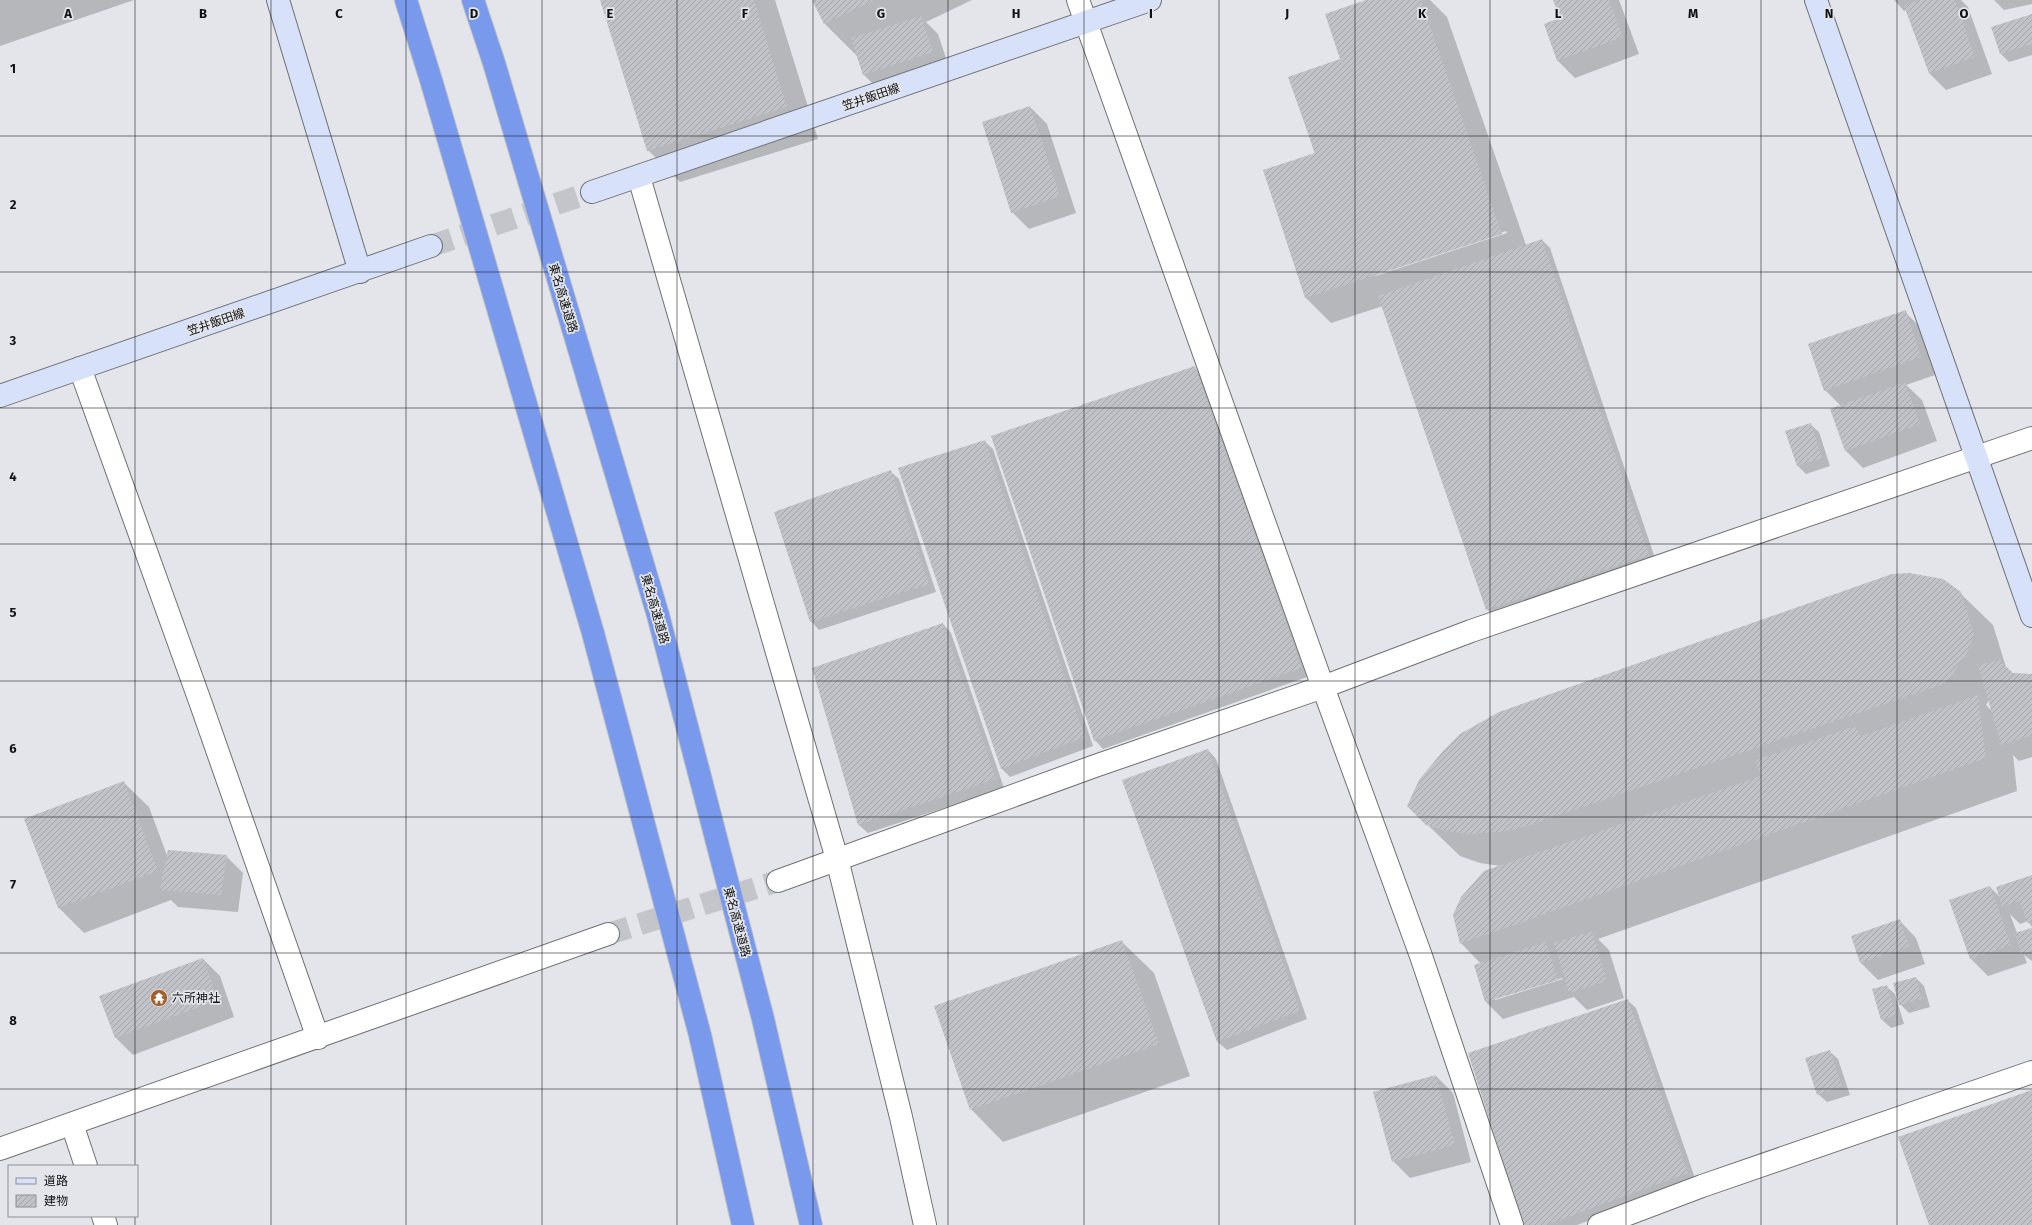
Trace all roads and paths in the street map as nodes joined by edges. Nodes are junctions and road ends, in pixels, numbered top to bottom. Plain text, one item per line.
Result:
1 (278, 0) edge
2 (406, 0) edge
3 (473, 0) edge
4 (1078, 0) edge
5 (1150, 0) edge
6 (1816, 0) edge
7 (1086, 23) junction
8 (639, 177) junction
9 (592, 192) tunnel mouth
10 (431, 246) tunnel mouth
11 (360, 272) junction
12 (80, 368) junction
13 (0, 396) edge
14 (2032, 438) edge
15 (1978, 457) junction
16 (2032, 616) edge
17 (1322, 687) junction
18 (837, 859) junction
19 (778, 881) tunnel mouth
20 (608, 934) tunnel mouth
21 (318, 1038) junction
22 (2032, 1072) edge
23 (72, 1124) junction
24 (0, 1149) edge
25 (86, 1165) edge
26 (743, 1225) edge
27 (811, 1225) edge
28 (925, 1225) edge
29 (1512, 1225) edge
30 (1599, 1225) edge

1 - 11 main road
2 - 26 highway
3 - 27 highway, 東名高速道路
4 - 7 street
5 - 7 main road, 笠井飯田線
6 - 15 main road
7 - 8 main road, 笠井飯田線
7 - 17 street
8 - 9 main road, 笠井飯田線
8 - 18 street
10 - 11 main road, 笠井飯田線
11 - 12 main road, 笠井飯田線
12 - 13 main road, 笠井飯田線
12 - 21 street
14 - 15 street
15 - 16 main road
15 - 17 street
17 - 18 street
17 - 29 street
18 - 19 street
18 - 28 street
20 - 21 street
21 - 23 street
22 - 30 street
23 - 24 street
23 - 25 street

